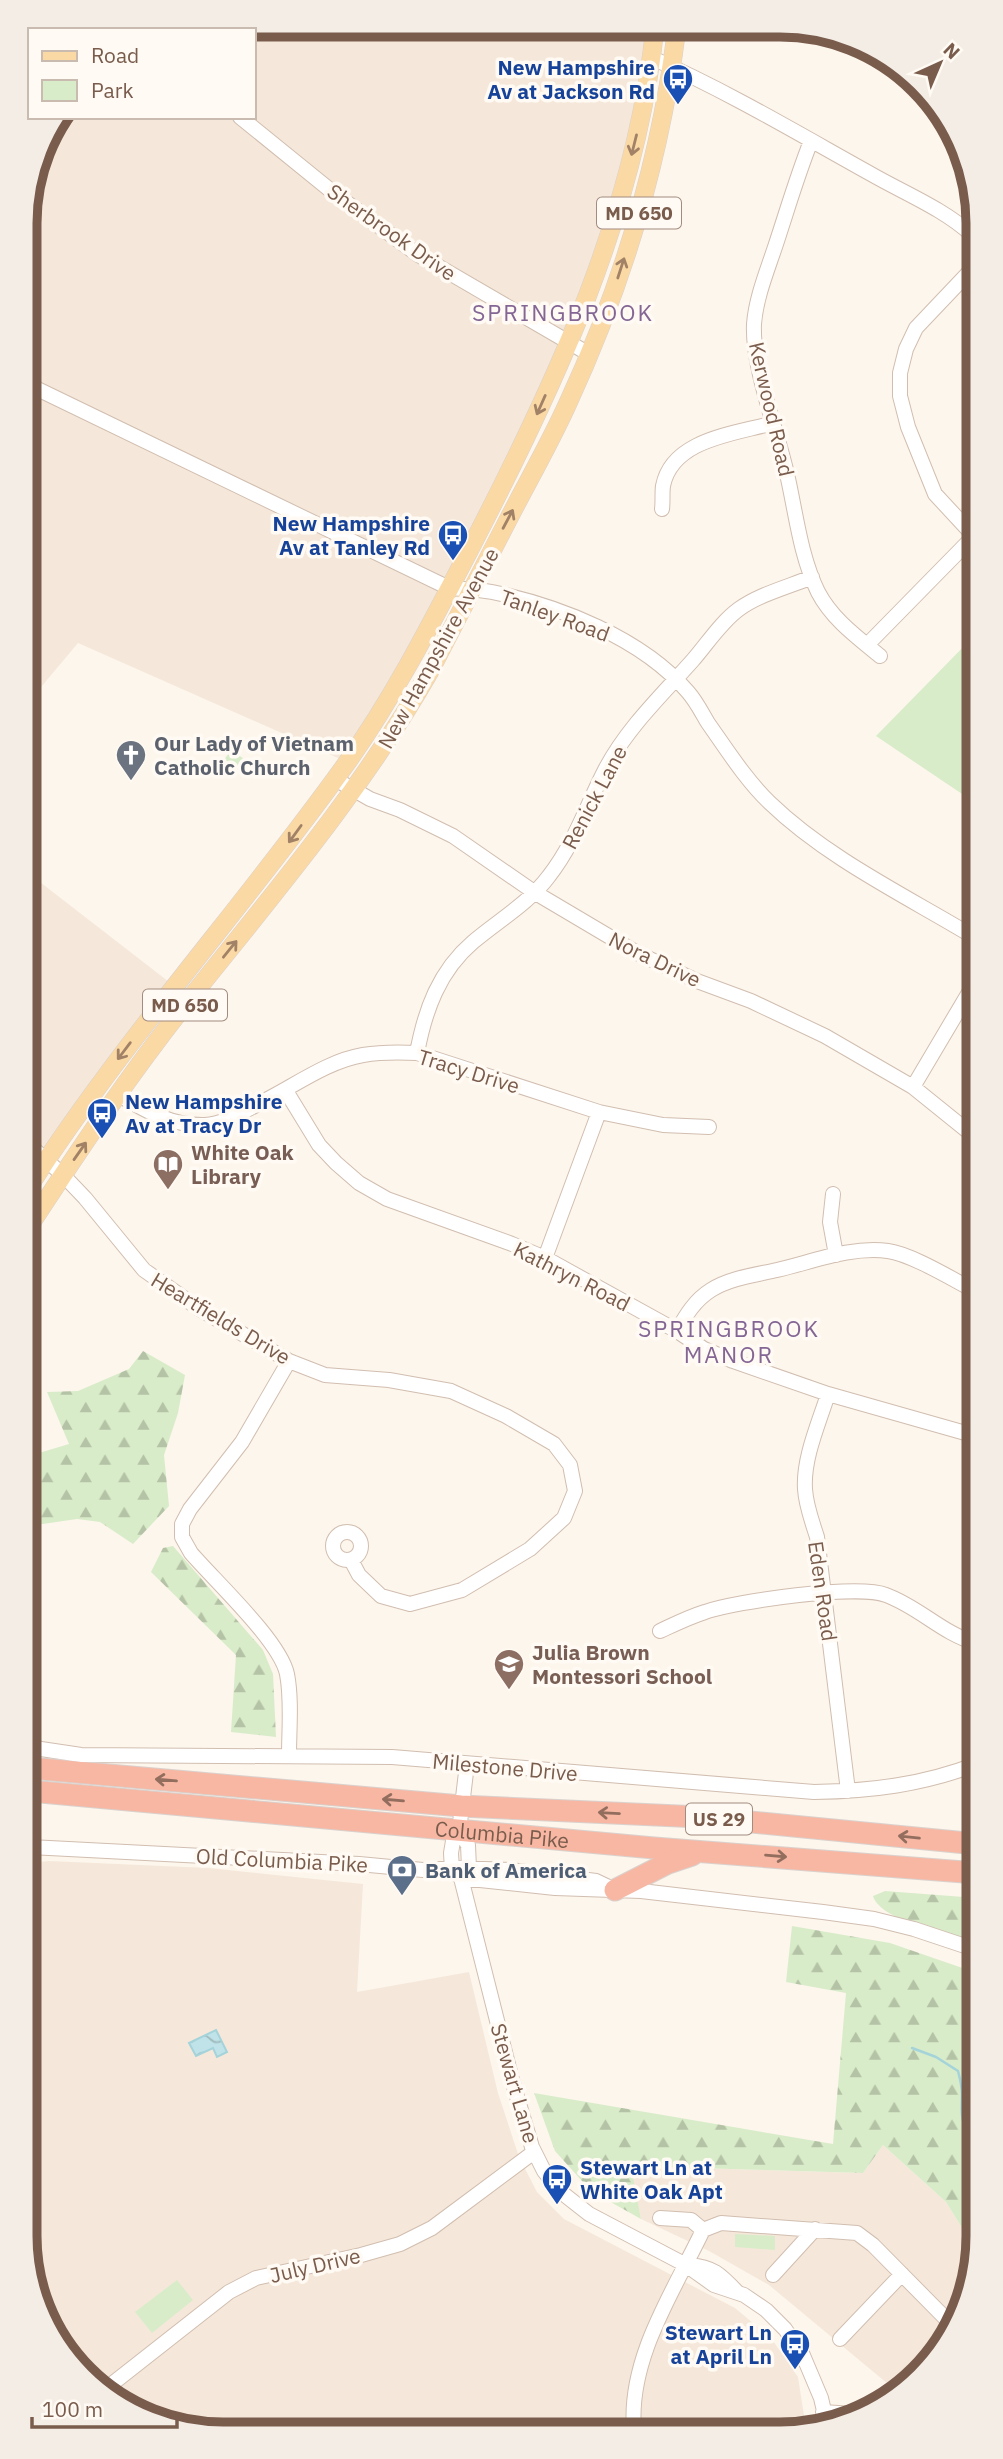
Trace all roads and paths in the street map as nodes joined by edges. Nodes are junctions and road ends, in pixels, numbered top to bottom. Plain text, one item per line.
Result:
1 (654, 37) edge
2 (676, 37) edge
3 (652, 58) junction
4 (673, 67) junction
5 (242, 119) edge
6 (811, 141) junction
7 (966, 232) edge
8 (966, 275) edge
9 (569, 343) junction
10 (589, 355) junction
11 (37, 388) edge
12 (773, 423) junction
13 (662, 509) dead end
14 (966, 528) edge
15 (966, 543) edge
16 (812, 577) junction
17 (449, 588) junction
18 (472, 590) junction
19 (867, 645) junction
20 (880, 656) dead end
21 (676, 680) junction
22 (335, 779) junction
23 (354, 791) junction
24 (534, 892) junction
25 (966, 932) edge
26 (182, 975) junction
27 (198, 988) junction
28 (966, 998) edge
29 (417, 1053) junction
30 (913, 1087) junction
31 (286, 1091) junction
32 (119, 1095) junction
33 (599, 1112) junction
34 (709, 1127) dead end
35 (966, 1130) edge
36 (37, 1152) edge
37 (46, 1160) junction
38 (37, 1174) edge
39 (63, 1175) junction
40 (833, 1194) dead end
41 (37, 1214) edge
42 (836, 1255) junction
43 (545, 1258) junction
44 (966, 1287) edge
45 (677, 1331) junction
46 (289, 1361) junction
47 (828, 1394) junction
48 (966, 1433) edge
49 (351, 1560) dead end
50 (825, 1593) junction
51 (660, 1631) dead end
52 (966, 1640) edge
53 (37, 1748) edge
54 (289, 1755) junction
55 (37, 1762) edge
56 (467, 1764) junction
57 (966, 1768) edge
58 (37, 1769) edge
59 (62, 1771) junction
60 (848, 1791) junction
61 (37, 1792) edge
62 (76, 1795) junction
63 (37, 1797) edge
64 (461, 1806) junction
65 (659, 1815) junction
66 (459, 1831) junction
67 (966, 1843) edge
68 (37, 1847) edge
69 (654, 1848) junction
70 (708, 1851) junction
71 (966, 1871) edge
72 (461, 1872) junction
73 (622, 1886) junction
74 (966, 1946) edge
75 (534, 2152) junction
76 (660, 2218) dead end
77 (815, 2229) junction
78 (703, 2230) junction
79 (686, 2265) junction
80 (902, 2274) junction
81 (773, 2275) dead end
82 (947, 2320) edge
83 (840, 2339) dead end
84 (111, 2385) edge
85 (823, 2412) junction
86 (837, 2413) edge
87 (821, 2417) edge
88 (824, 2417) edge
89 (634, 2422) edge

1 - 3 main road, New Hampshire Avenue / MD 650
2 - 4 main road, New Hampshire Avenue / MD 650
3 - 4 street
3 -> 9 main road, New Hampshire Avenue / MD 650
4 - 6 street
10 -> 4 main road, New Hampshire Avenue / MD 650
5 - 9 street, Sherbrook Drive
6 - 7 street
6 - 12 street, Kerwood Road
8 - 14 street
9 - 10 street, Sherbrook Drive
9 -> 17 main road, New Hampshire Avenue / MD 650
18 -> 10 main road, New Hampshire Avenue / MD 650
11 - 17 street, Tanley Road
12 - 13 street
12 - 16 street, Kerwood Road
15 - 19 street
16 - 19 street, Kerwood Road
16 - 21 street, Renick Lane
17 - 18 street, Tanley Road
17 - 22 main road, New Hampshire Avenue / MD 650
18 - 21 street, Tanley Road
18 - 23 main road, New Hampshire Avenue / MD 650
19 - 20 street, Kerwood Road
21 - 24 street, Renick Lane
21 - 25 street, Tanley Road
22 - 23 street, Nora Drive
22 -> 26 main road, New Hampshire Avenue / MD 650
23 - 24 street, Nora Drive
27 -> 23 main road, New Hampshire Avenue / MD 650
24 - 29 street, Renick Lane
24 - 30 street, Nora Drive
26 - 27 main road
26 -> 37 main road, New Hampshire Avenue / MD 650
27 - 32 main road, New Hampshire Avenue / MD 650
28 - 30 street
29 - 31 street, Tracy Drive
29 - 33 street, Tracy Drive
30 - 35 street, Nora Drive
31 - 32 street, Tracy Drive
31 - 43 street, Kathryn Road
39 -> 32 main road, New Hampshire Avenue / MD 650
33 - 34 street, Tracy Drive
33 - 43 street
36 - 37 street, Heartfields Drive
37 - 38 main road, New Hampshire Avenue / MD 650
37 - 39 street, Heartfields Drive
39 - 41 main road, New Hampshire Avenue / MD 650
39 - 46 street, Heartfields Drive
40 - 42 street
42 - 44 street
42 - 45 street
43 - 45 street, Kathryn Road
45 - 47 street, Kathryn Road
46 - 49 street, Heartfields Drive
46 - 54 street
47 - 48 street, Kathryn Road
47 - 50 street, Eden Road
50 - 51 street
50 - 52 street
50 - 60 street, Eden Road
53 - 54 street, Milestone Drive
54 - 56 street, Milestone Drive
55 - 59 highway
56 - 60 street, Milestone Drive
56 - 64 street, Stewart Lane
57 - 60 street, Milestone Drive
58 - 59 highway, Columbia Pike / US 29
64 -> 59 highway, Columbia Pike / US 29
61 - 62 highway, Columbia Pike / US 29
62 - 63 highway
62 - 66 highway, Columbia Pike / US 29
65 -> 64 highway, Columbia Pike / US 29
64 - 66 street, Stewart Lane
67 -> 65 highway, Columbia Pike / US 29
65 - 69 highway
66 - 69 highway, Columbia Pike / US 29
66 - 72 street, Stewart Lane
68 - 72 street, Old Columbia Pike
69 - 70 highway, Columbia Pike / US 29
69 - 73 highway
70 -> 71 highway, Columbia Pike / US 29
70 - 73 highway
72 - 73 street, Old Columbia Pike
72 - 75 street, Stewart Lane
73 - 74 street, Old Columbia Pike
75 - 79 street, Stewart Lane
75 - 84 street, July Drive
76 - 78 street
77 - 78 street
77 - 80 street
77 - 81 street
78 - 79 street
79 - 85 street, Stewart Lane
79 - 89 street
80 - 82 street
80 - 83 street
85 - 86 street
85 - 87 street
85 - 88 street, Stewart Lane

